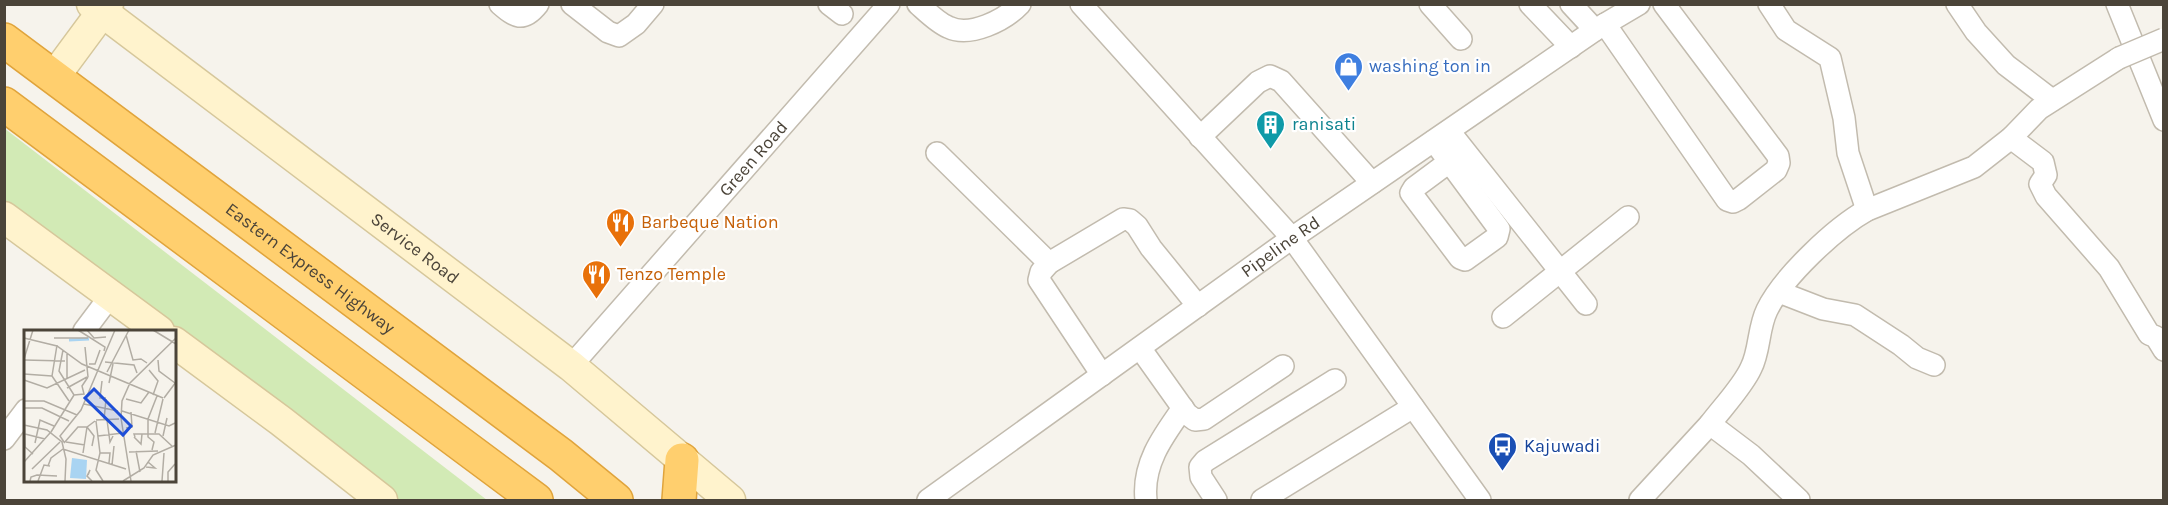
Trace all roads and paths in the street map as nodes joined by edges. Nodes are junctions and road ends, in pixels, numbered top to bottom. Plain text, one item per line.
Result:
1 (500, 4) edge
2 (538, 4) edge
3 (572, 4) edge
4 (653, 4) edge
5 (889, 4) edge
6 (918, 4) edge
7 (1020, 4) edge
8 (1081, 4) edge
9 (1430, 4) edge
10 (1530, 4) edge
11 (1571, 4) edge
12 (1639, 4) edge
13 (1664, 4) edge
14 (1769, 4) edge
15 (1957, 4) edge
16 (2117, 4) edge
17 (101, 7) edge
18 (1600, 27) junction
19 (1461, 39) dead end
20 (2163, 39) edge
21 (4, 40) edge
22 (1571, 47) junction
23 (54, 77) junction
24 (2052, 100) junction
25 (4, 104) edge
26 (2163, 120) edge
27 (1441, 136) junction
28 (1200, 137) junction
29 (2011, 138) junction
30 (937, 153) dead end
31 (1449, 162) junction
32 (1372, 183) junction
33 (1867, 210) junction
34 (4, 217) edge
35 (1628, 217) dead end
36 (1292, 238) junction
37 (1049, 263) junction
38 (1560, 272) junction
39 (1779, 292) junction
40 (111, 296) junction
41 (1586, 304) dead end
42 (1198, 306) junction
43 (1503, 317) dead end
44 (85, 330) edge
45 (158, 330) edge
46 (176, 343) edge
47 (1140, 348) junction
48 (2163, 350) edge
49 (1934, 365) dead end
50 (571, 366) junction
51 (1283, 366) dead end
52 (1102, 375) junction
53 (1335, 380) dead end
54 (1413, 407) junction
55 (1183, 408) junction
56 (24, 413) edge
57 (1710, 424) junction
58 (4, 439) edge
59 (682, 460) junction
60 (382, 501) edge
61 (536, 501) edge
62 (616, 501) edge
63 (679, 501) edge
64 (730, 501) edge
65 (928, 501) edge
66 (1146, 501) edge
67 (1216, 501) edge
68 (1262, 501) edge
69 (1480, 501) edge
70 (1640, 501) edge
71 (1799, 501) edge

1 - 2 street
3 - 4 street
5 - 50 street, Green Road
6 - 7 street
8 - 28 street
9 - 19 street
10 - 22 street
11 - 18 street
12 - 18 street, Pipeline Rd
13 - 18 street
14 - 33 street
15 - 24 street
16 - 26 street
17 - 23 street
17 - 50 street, Service Road
18 - 22 street, Pipeline Rd
20 - 24 street, bridge
21 - 23 highway, Eastern Express Highway
22 - 27 street, Pipeline Rd
23 - 62 highway, Eastern Express Highway
24 - 29 street
25 - 61 highway
27 - 31 street
27 - 32 street, Pipeline Rd
27 - 38 street
28 - 32 street
28 - 36 street
29 - 33 street
29 - 48 street
30 - 37 street
31 - 31 street
32 - 36 street, Pipeline Rd
33 - 39 street
34 - 40 street
35 - 38 street
36 - 42 street, Pipeline Rd
36 - 54 street
37 - 42 street
37 - 52 street
38 - 41 street
38 - 43 street
39 - 49 street
39 - 57 street
40 - 44 street
40 - 45 street
42 - 47 street, Pipeline Rd
46 - 60 street
47 - 52 street, Pipeline Rd
47 - 55 street
50 - 59 street, Service Road
51 - 55 street
52 - 65 street, Pipeline Rd
53 - 67 street
54 - 68 street
54 - 69 street
55 - 66 street
56 - 58 street
57 - 70 street
57 - 71 street
59 - 63 highway
59 - 64 street, Service Road

